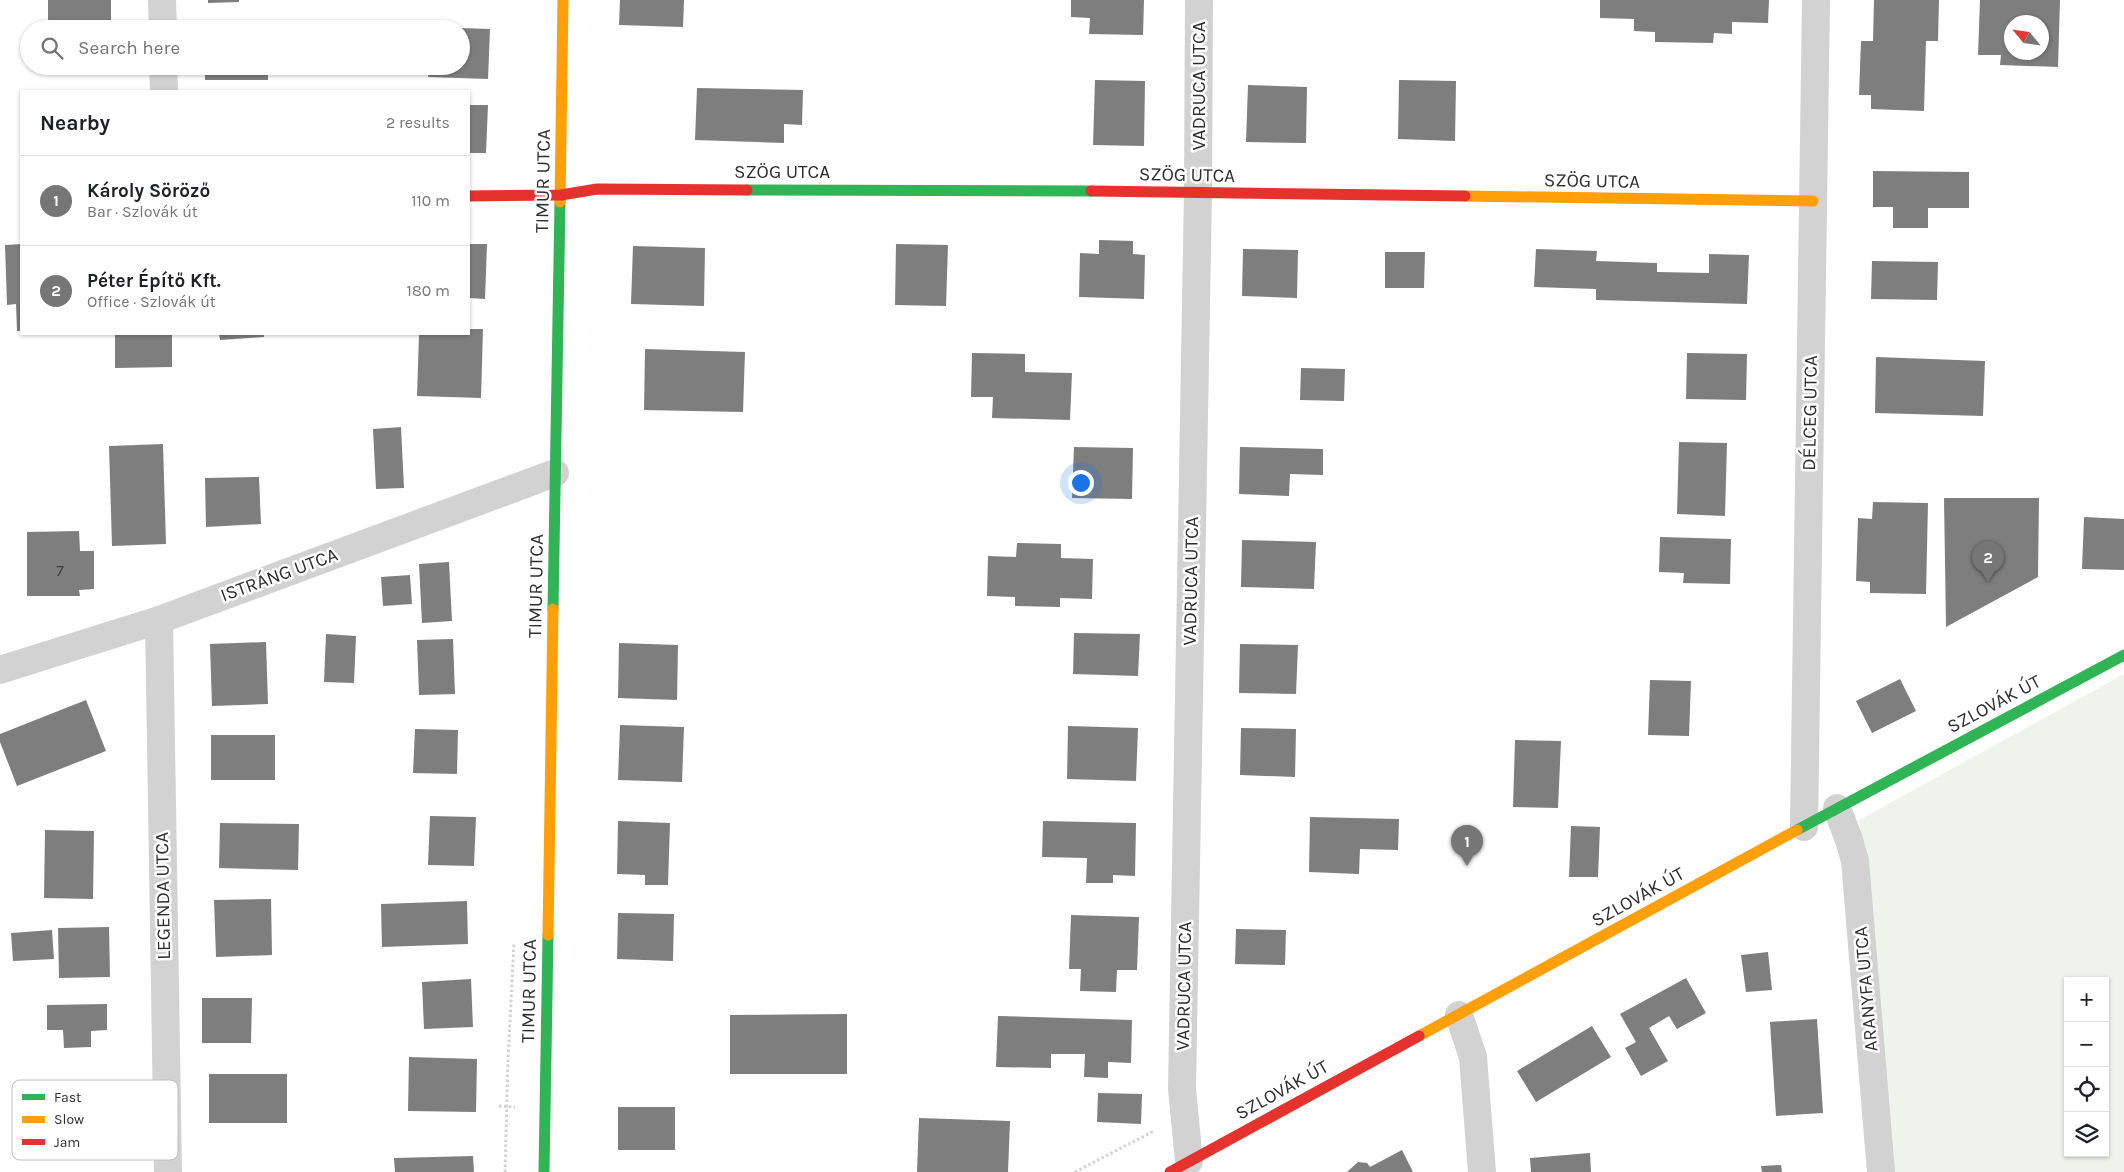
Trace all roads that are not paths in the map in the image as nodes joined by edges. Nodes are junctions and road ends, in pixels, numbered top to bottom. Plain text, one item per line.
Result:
1 (162, 0) edge
2 (563, 0) edge
3 (1199, 0) edge
4 (1816, 0) edge
5 (163, 20) edge
6 (163, 75) edge
7 (164, 90) edge
8 (1198, 192) junction
9 (470, 196) edge
10 (561, 196) junction
11 (1813, 201) junction
12 (555, 473) junction
13 (159, 620) junction
14 (2124, 655) edge
15 (0, 670) edge
16 (1837, 808) junction
17 (1804, 827) junction
18 (1459, 1014) junction
19 (166, 1080) edge
20 (1180, 1166) edge
21 (544, 1172) edge
22 (1482, 1172) edge
23 (1881, 1172) edge

1 - 5 street
2 - 10 street, TIMUR UTCA
3 - 8 street, VADRUCA UTCA
4 - 11 street, DÉLCEG UTCA
6 - 7 street
8 - 10 street, SZÖG UTCA
8 - 11 street, SZÖG UTCA
8 - 20 street, VADRUCA UTCA
9 - 10 street, SZÖG UTCA
10 - 12 street, TIMUR UTCA
11 - 17 street, DÉLCEG UTCA
12 - 13 street, ISTRÁNG UTCA
12 - 21 street, TIMUR UTCA
13 - 15 street, ISTRÁNG UTCA
13 - 19 street, LEGENDA UTCA
14 - 16 street, SZLOVÁK ÚT
16 - 17 street, SZLOVÁK ÚT
16 - 23 street, ARANYFA UTCA
17 - 18 street, SZLOVÁK ÚT
18 - 20 street, SZLOVÁK ÚT
18 - 22 street

